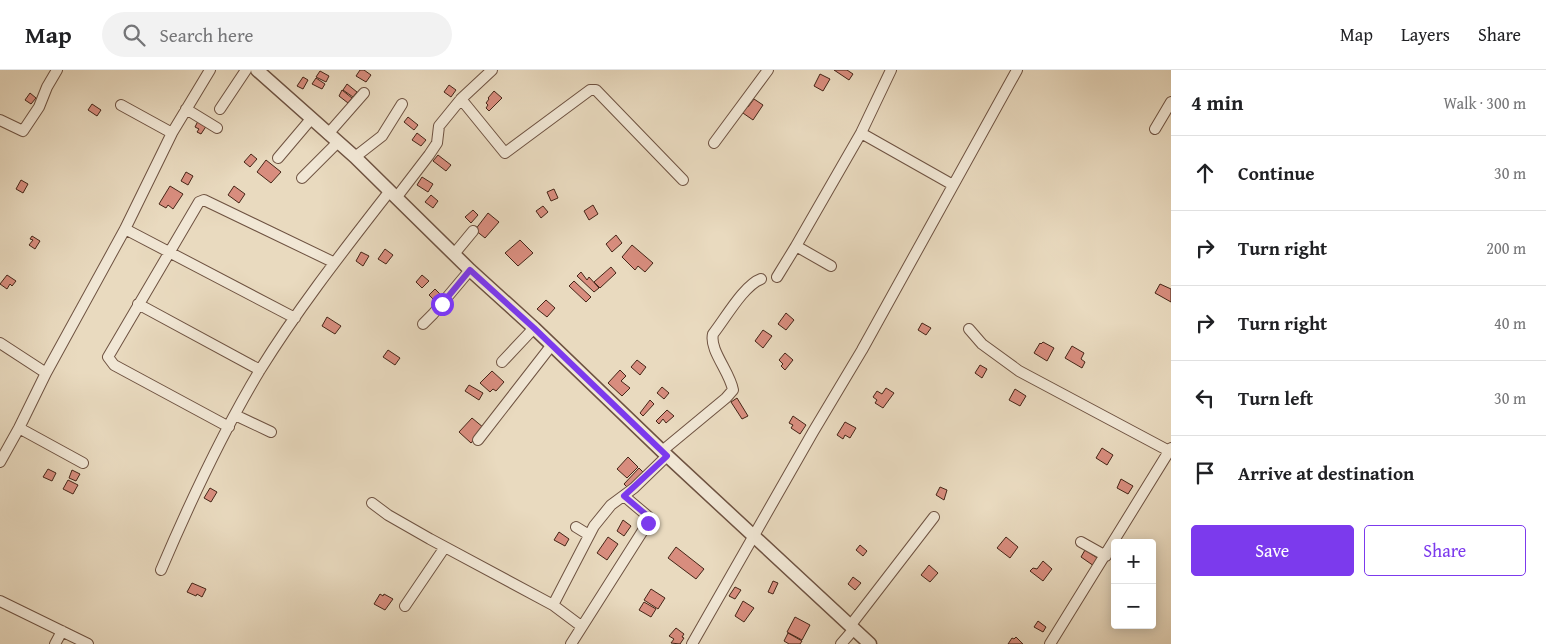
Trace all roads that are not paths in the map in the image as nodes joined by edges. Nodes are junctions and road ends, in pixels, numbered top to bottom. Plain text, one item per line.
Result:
1 (57, 70) edge
2 (210, 70) edge
3 (246, 70) edge
4 (258, 70) edge
5 (492, 70) edge
6 (891, 70) edge
7 (1017, 70) edge
8 (765, 71) edge
9 (364, 93) dead end
10 (461, 99) junction
11 (1171, 102) edge
12 (402, 104) dead end
13 (121, 105) dead end
14 (186, 109) junction
15 (220, 109) dead end
16 (311, 119) junction
17 (0, 120) edge
18 (218, 128) dead end
19 (1155, 129) dead end
20 (861, 133) junction
21 (172, 134) junction
22 (332, 138) junction
23 (714, 143) dead end
24 (354, 157) junction
25 (278, 158) dead end
26 (302, 178) dead end
27 (683, 180) dead end
28 (953, 185) junction
29 (392, 195) junction
30 (125, 229) junction
31 (473, 231) dead end
32 (796, 246) junction
33 (169, 252) junction
34 (454, 254) junction
35 (333, 262) junction
36 (832, 266) dead end
37 (470, 270) junction
38 (778, 277) dead end
39 (762, 279) dead end
40 (138, 304) junction
41 (295, 318) junction
42 (423, 324) dead end
43 (534, 328) junction
44 (969, 329) dead end
45 (0, 343) edge
46 (551, 346) junction
47 (502, 362) dead end
48 (260, 370) junction
49 (46, 373) junction
50 (236, 415) junction
51 (229, 427) junction
52 (19, 428) junction
53 (271, 432) dead end
54 (478, 440) dead end
55 (1170, 450) edge
56 (665, 454) junction
57 (0, 462) edge
58 (83, 462) dead end
59 (624, 496) junction
60 (372, 503) dead end
61 (934, 517) dead end
62 (576, 527) dead end
63 (590, 535) junction
64 (753, 536) junction
65 (1081, 542) dead end
66 (445, 547) junction
67 (1106, 556) junction
68 (161, 570) dead end
69 (0, 602) edge
70 (553, 605) junction
71 (405, 606) dead end
72 (581, 626) junction
73 (852, 627) junction
74 (62, 631) junction
75 (55, 644) edge
76 (88, 644) edge
77 (571, 644) edge
78 (692, 644) edge
79 (841, 644) edge
80 (870, 644) edge
81 (1050, 644) edge

1 - 17 street
2 - 14 street
3 - 15 street
4 - 16 street
5 - 10 street
6 - 20 street
7 - 28 street
8 - 23 street
9 - 22 street
10 - 27 street
10 - 29 street
11 - 19 street
12 - 24 street
13 - 21 street
14 - 18 street
14 - 21 street
16 - 22 street
16 - 25 street
20 - 28 street
20 - 32 street
21 - 30 street
22 - 24 street
22 - 26 street
24 - 29 street
28 - 64 street
29 - 34 street
29 - 35 street
30 - 33 street
30 - 49 street
31 - 34 street
32 - 36 street
32 - 38 street
33 - 35 street
33 - 40 street
33 - 41 street
34 - 37 street
35 - 41 street
37 - 42 street
37 - 43 street
39 - 56 street
40 - 48 street
40 - 51 street
41 - 48 street
43 - 46 street
43 - 47 street
44 - 55 street
45 - 49 street
46 - 54 street
46 - 56 street
48 - 50 street
49 - 52 street
50 - 51 street
50 - 53 street
51 - 68 street
52 - 57 street
52 - 58 street
55 - 67 street
56 - 59 street
56 - 64 street
59 - 63 street
59 - 72 street
60 - 66 street
61 - 73 street
62 - 63 street
63 - 70 street
64 - 73 street
64 - 78 street
65 - 67 street
66 - 70 street
66 - 71 street
67 - 81 street
69 - 74 street
70 - 72 street
72 - 77 street
73 - 79 street
73 - 80 street
74 - 75 street
74 - 76 street

